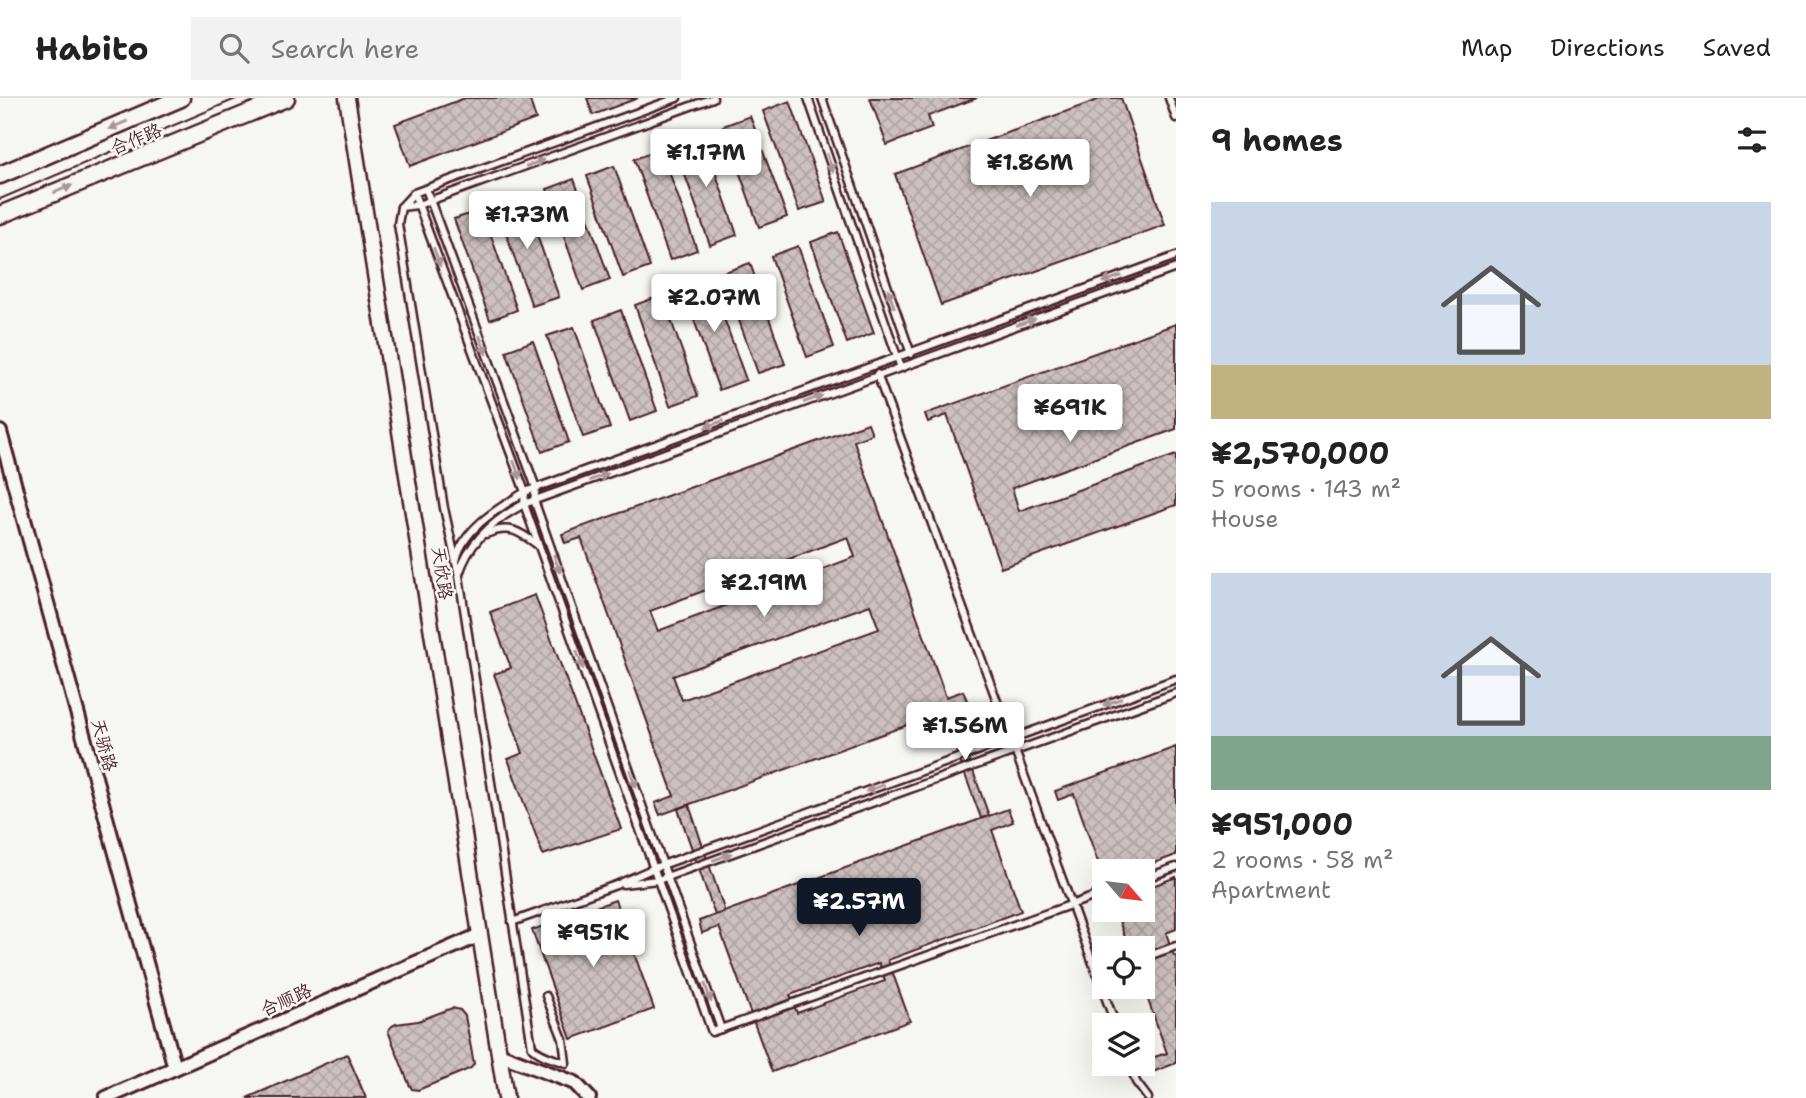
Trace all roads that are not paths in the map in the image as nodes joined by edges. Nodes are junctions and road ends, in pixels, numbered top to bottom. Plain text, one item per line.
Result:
1 (181, 98) edge
2 (286, 98) edge
3 (347, 98) edge
4 (677, 98) edge
5 (713, 98) edge
6 (808, 98) edge
7 (822, 98) edge
8 (1169, 98) edge
9 (1176, 118) edge
10 (0, 175) edge
11 (426, 188) junction
12 (414, 193) junction
13 (429, 201) junction
14 (418, 205) junction
15 (401, 207) junction
16 (0, 215) edge
17 (1176, 256) edge
18 (1176, 268) edge
19 (910, 353) junction
20 (897, 357) junction
21 (913, 363) junction
22 (874, 366) junction
23 (901, 368) junction
24 (878, 376) junction
25 (0, 432) edge
26 (536, 488) junction
27 (525, 492) junction
28 (534, 500) junction
29 (524, 504) junction
30 (481, 536) junction
31 (540, 547) junction
32 (459, 576) junction
33 (1176, 679) edge
34 (1176, 693) edge
35 (1010, 739) junction
36 (1015, 751) junction
37 (663, 864) junction
38 (1176, 867) edge
39 (654, 868) junction
40 (1155, 875) edge
41 (667, 877) junction
42 (658, 880) junction
43 (616, 885) junction
44 (1092, 897) edge
45 (1071, 905) junction
46 (512, 922) junction
47 (480, 935) junction
48 (1176, 946) edge
49 (1155, 954) edge
50 (1092, 961) edge
51 (546, 996) dead end
52 (721, 1029) junction
53 (499, 1054) junction
54 (175, 1068) junction
55 (1134, 1076) edge
56 (106, 1098) edge
57 (506, 1098) edge
58 (589, 1098) edge
59 (1148, 1098) edge

1 -> 10 main road, 合作路
16 -> 2 main road, 合作路
3 - 47 street, 天欣路
4 - 11 lane
13 -> 5 lane
6 -> 20 lane
19 -> 7 lane
8 - 9 lane
11 - 12 lane
11 - 13 lane
12 - 14 lane
12 - 15 lane
13 - 14 lane
13 -> 26 lane
14 - 15 lane
14 -> 27 lane
15 - 32 lane
17 -> 19 lane
21 -> 18 lane
19 - 20 lane
19 - 21 lane
20 - 22 lane
20 - 23 lane
21 - 23 lane
22 - 24 lane
22 -> 26 lane
23 - 24 lane
28 -> 24 lane
24 - 35 lane
25 - 54 street, 天骄路
26 - 27 lane
26 - 28 lane
27 - 29 lane
27 - 32 lane
28 - 29 lane
28 -> 37 lane
29 - 30 lane
29 - 31 lane
30 - 31 lane
30 - 32 lane
31 -> 39 lane
32 - 46 lane
33 -> 35 lane
34 - 36 lane
35 - 36 lane
35 -> 37 lane
41 -> 36 lane
36 - 45 lane
37 - 39 lane
37 - 41 lane
38 - 40 lane
39 - 42 lane
39 - 43 lane
41 - 42 lane
41 -> 52 lane
42 - 43 lane
42 - 52 lane
43 - 46 lane
44 - 45 lane
45 - 50 lane
45 - 52 lane
46 - 51 lane
47 - 53 street, 天欣路
47 - 54 street, 合顺路
48 - 49 lane
53 - 57 street, 天欣路
53 - 58 street
54 - 56 street, 合顺路
55 - 59 lane

